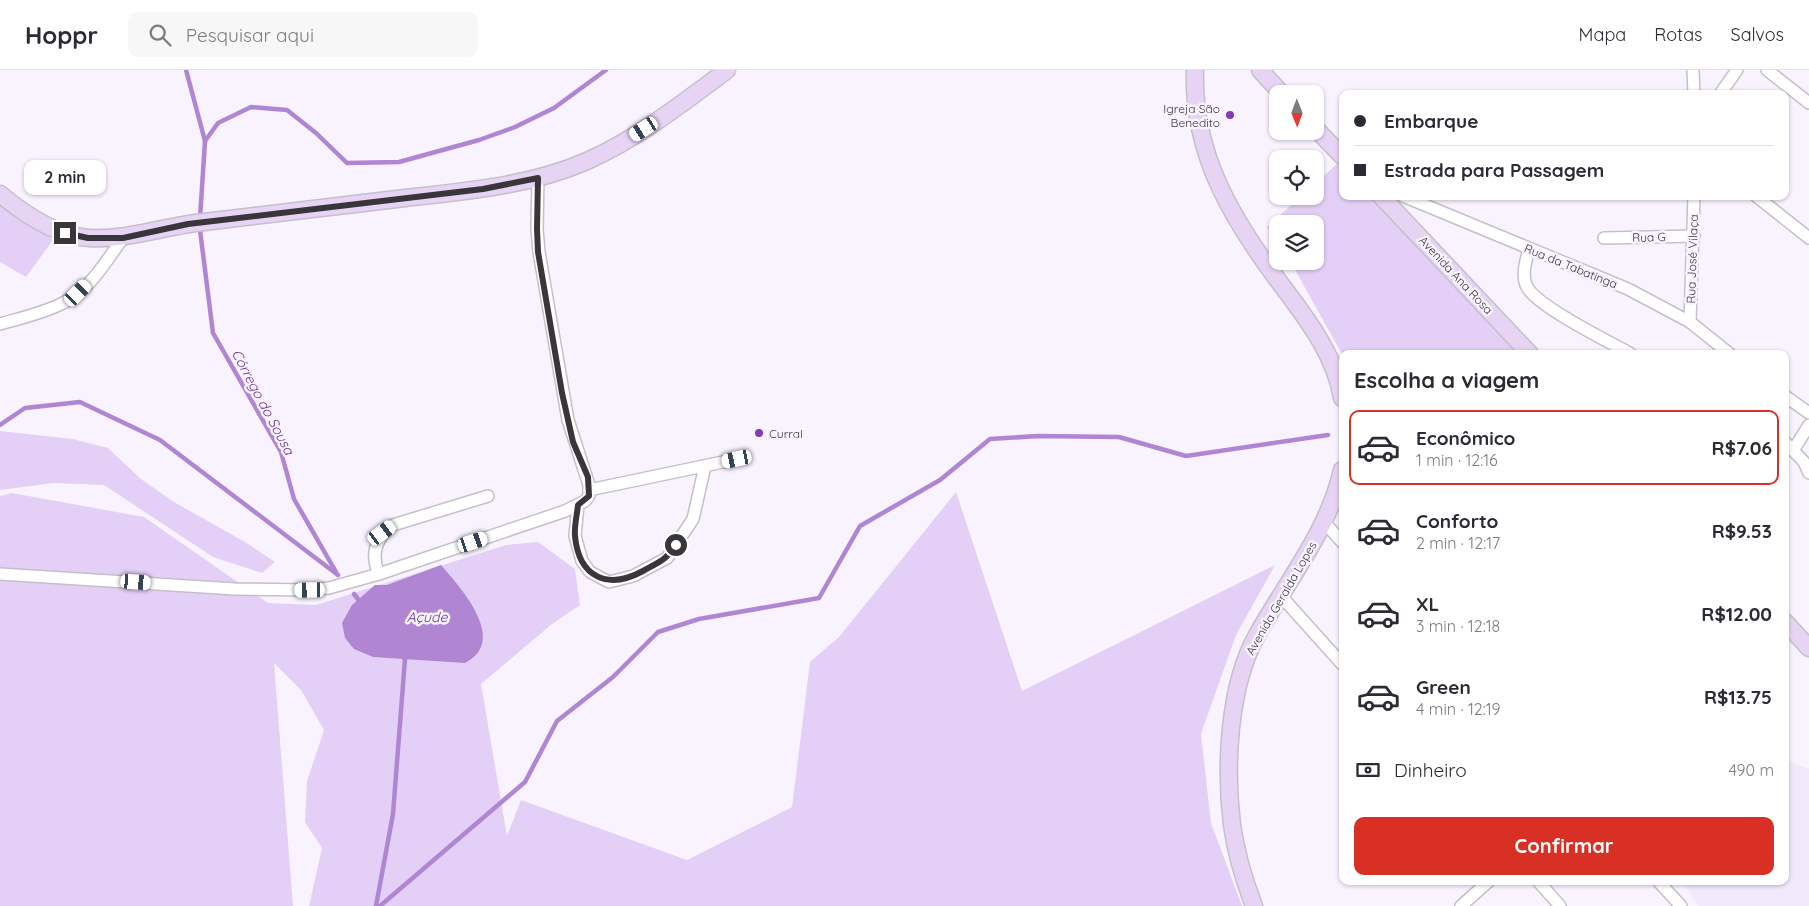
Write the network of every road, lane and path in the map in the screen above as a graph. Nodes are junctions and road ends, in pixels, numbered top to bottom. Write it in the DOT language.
graph roads {
  1 [pos="727,70"];
  2 [pos="1195,70"];
  3 [pos="1693,70"];
  4 [pos="1738,70"];
  5 [pos="1768,70"];
  6 [pos="1265,74"];
  7 [pos="1274,85"];
  8 [pos="1694,90"];
  9 [pos="1723,90"];
  10 [pos="1809,103"];
  11 [pos="1324,137"];
  12 [pos="1339,153"];
  13 [pos="538,178"];
  14 [pos="0,194"];
  15 [pos="1385,200"];
  16 [pos="1413,200"];
  17 [pos="1694,200"];
  18 [pos="1761,200"];
  19 [pos="1694,236"];
  20 [pos="123,238"];
  21 [pos="1604,238"];
  22 [pos="1809,238"];
  23 [pos="1529,249"];
  24 [pos="1690,322"];
  25 [pos="0,324"];
  26 [pos="1526,350"];
  27 [pos="1624,350"];
  28 [pos="1725,350"];
  29 [pos="1339,388"];
  30 [pos="1789,399"];
  31 [pos="1809,413"];
  32 [pos="1809,425"];
  33 [pos="1790,446"];
  34 [pos="737,459"];
  35 [pos="705,466"];
  36 [pos="1809,473"];
  37 [pos="1339,484"];
  38 [pos="589,490"];
  39 [pos="488,496"];
  40 [pos="578,505"];
  41 [pos="1324,522"];
  42 [pos="1339,539"];
  43 [pos="0,574"];
  44 [pos="378,574"];
  45 [pos="1282,596"];
  46 [pos="1789,626"];
  47 [pos="1809,648"];
  48 [pos="1339,661"];
  49 [pos="1484,885"];
  50 [pos="1542,885"];
  51 [pos="1662,885"];
  52 [pos="1254,906"];
  53 [pos="1461,906"];
  54 [pos="1560,906"];
  55 [pos="1681,906"];
  1 -- 13 [label="main road"];
  2 -- 29 [label="main road"];
  3 -- 8 [label="street"];
  4 -- 9 [label="street"];
  5 -- 10 [label="street"];
  6 -- 7 [label="main road"];
  11 -- 12 [label="main road"];
  13 -- 20 [label="main road"];
  13 -- 38 [label="street"];
  14 -- 20 [label="main road"];
  15 -- 26 [label="main road, Avenida Ana Rosa"];
  16 -- 23 [label="street, Rua da Tabatinga"];
  17 -- 19 [label="street, Rua José Vilaça"];
  18 -- 22 [label="street"];
  19 -- 21 [label="street, Rua G"];
  19 -- 24 [label="street, Rua José Vilaça"];
  20 -- 25 [label="street"];
  23 -- 24 [label="street, Rua da Tabatinga"];
  23 -- 27 [label="street"];
  24 -- 28 [label="street, Rua da Tabatinga"];
  30 -- 31 [label="street"];
  32 -- 33 [label="street"];
  33 -- 36 [label="street"];
  34 -- 35 [label="street"];
  35 -- 38 [label="street"];
  35 -- 40 [label="street"];
  37 -- 41 [label="main road, Avenida Geralda Lopes"];
  38 -- 40 [label="street"];
  39 -- 44 [label="street"];
  40 -- 44 [label="street"];
  41 -- 42 [label="street"];
  41 -- 45 [label="main road, Avenida Geralda Lopes"];
  43 -- 44 [label="street"];
  45 -- 48 [label="street"];
  45 -- 52 [label="main road, Avenida Geralda Lopes"];
  46 -- 47 [label="main road"];
  49 -- 53 [label="street"];
  50 -- 54 [label="street"];
  51 -- 55 [label="street"];
}
